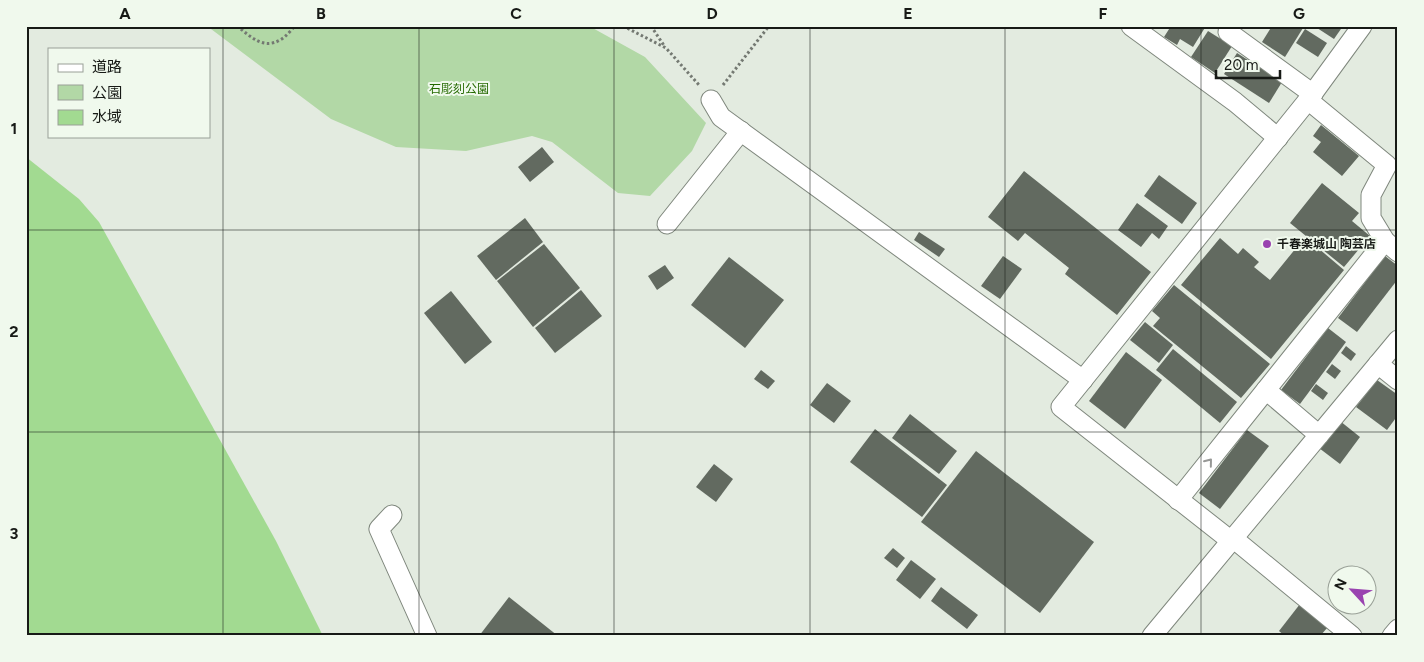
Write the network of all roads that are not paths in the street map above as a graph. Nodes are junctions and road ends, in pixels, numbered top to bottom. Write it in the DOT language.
graph roads {
  1 [pos="1131,26"];
  2 [pos="1362,26"];
  3 [pos="1228,32"];
  4 [pos="1311,97"];
  5 [pos="711,100"];
  6 [pos="741,132"];
  7 [pos="1278,138"];
  8 [pos="667,224"];
  9 [pos="1391,247"];
  10 [pos="1398,340"];
  11 [pos="1378,364"];
  12 [pos="1083,380"];
  13 [pos="1398,380"];
  14 [pos="1266,390"];
  15 [pos="1319,435"];
  16 [pos="1178,500"];
  17 [pos="392,515"];
  18 [pos="1232,539"];
  19 [pos="1398,629"];
  20 [pos="427,636"];
  21 [pos="1152,636"];
  22 [pos="1352,636"];
  23 [pos="1392,636"];
  1 -- 7 [label="street"];
  2 -- 4 [label="street"];
  3 -- 4 [label="street"];
  4 -- 7 [label="street"];
  4 -- 9 [label="street"];
  5 -- 6 [label="street"];
  6 -- 8 [label="street"];
  6 -- 12 [label="street"];
  7 -- 12 [label="street"];
  9 -- 14 [label="street"];
  10 -- 11 [label="street"];
  11 -- 13 [label="street"];
  11 -- 15 [label="street"];
  12 -- 16 [label="street"];
  14 -- 15 [label="street"];
  16 -- 14 [label="street, one-way"];
  15 -- 18 [label="street"];
  16 -- 18 [label="street"];
  17 -- 20 [label="street"];
  18 -- 21 [label="street"];
  18 -- 22 [label="street"];
  19 -- 23 [label="street"];
}
